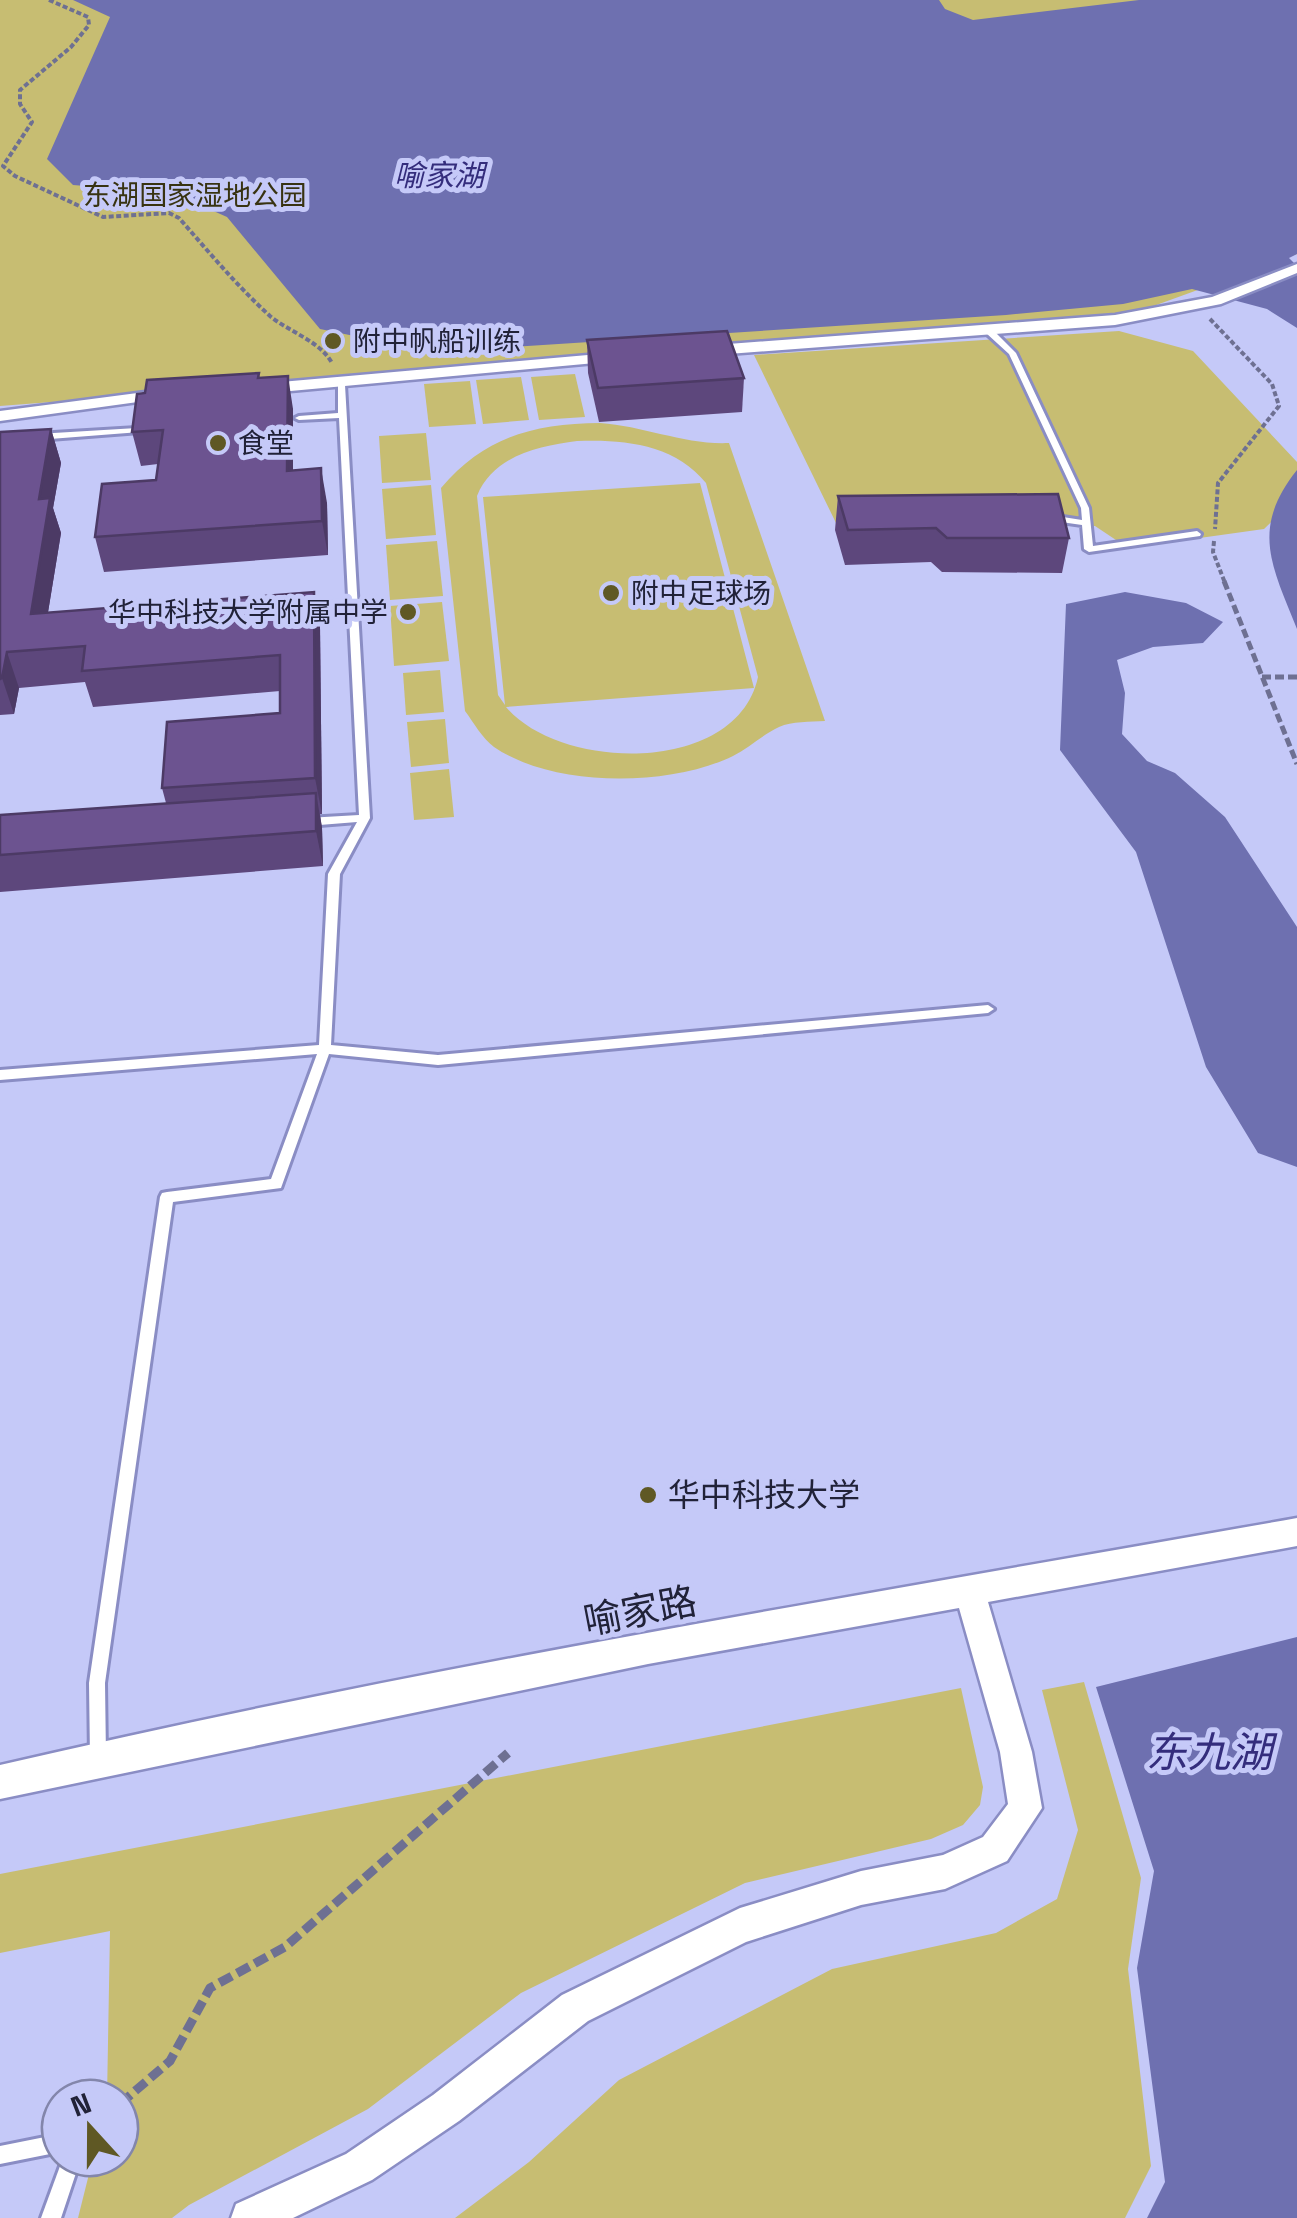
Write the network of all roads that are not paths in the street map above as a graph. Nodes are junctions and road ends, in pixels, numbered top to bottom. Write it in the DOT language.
graph roads {
  1 [pos="1297,268"];
  2 [pos="989,331"];
  3 [pos="678,353"];
  4 [pos="638,356"];
  5 [pos="341,384"];
  6 [pos="237,390"];
  7 [pos="181,393"];
  8 [pos="0,416"];
  9 [pos="341,416"];
  10 [pos="299,418"];
  11 [pos="137,430"];
  12 [pos="20,438"];
  13 [pos="1041,518"];
  14 [pos="1086,523"];
  15 [pos="1197,534"];
  16 [pos="364,818"];
  17 [pos="288,823"];
  18 [pos="988,1008"];
  19 [pos="325,1050"];
  20 [pos="0,1076"];
  21 [pos="1297,1532"];
  22 [pos="970,1593"];
  23 [pos="98,1758"];
  24 [pos="0,1782"];
  25 [pos="40,2147"];
  26 [pos="0,2155"];
  27 [pos="65,2178"];
  28 [pos="51,2218"];
  29 [pos="250,2218"];
  1 -- 2 [label="street"];
  2 -- 3 [label="street"];
  2 -- 14 [label="lane"];
  4 -- 5 [label="street"];
  5 -- 6 [label="street"];
  5 -- 9 [label="lane"];
  7 -- 8 [label="street"];
  9 -- 10 [label="lane"];
  9 -- 16 [label="lane"];
  11 -- 12 [label="lane"];
  13 -- 14 [label="lane"];
  14 -- 15 [label="lane"];
  16 -- 17 [label="lane"];
  16 -- 19 [label="lane"];
  18 -- 19 [label="lane"];
  19 -- 20 [label="lane"];
  19 -- 23 [label="lane"];
  21 -- 22 [label="street, 喻家路"];
  22 -- 23 [label="street, 喻家路"];
  22 -- 29 [label="street"];
  23 -- 24 [label="street, 喻家路"];
  25 -- 26 [label="lane"];
  27 -- 28 [label="lane"];
}
